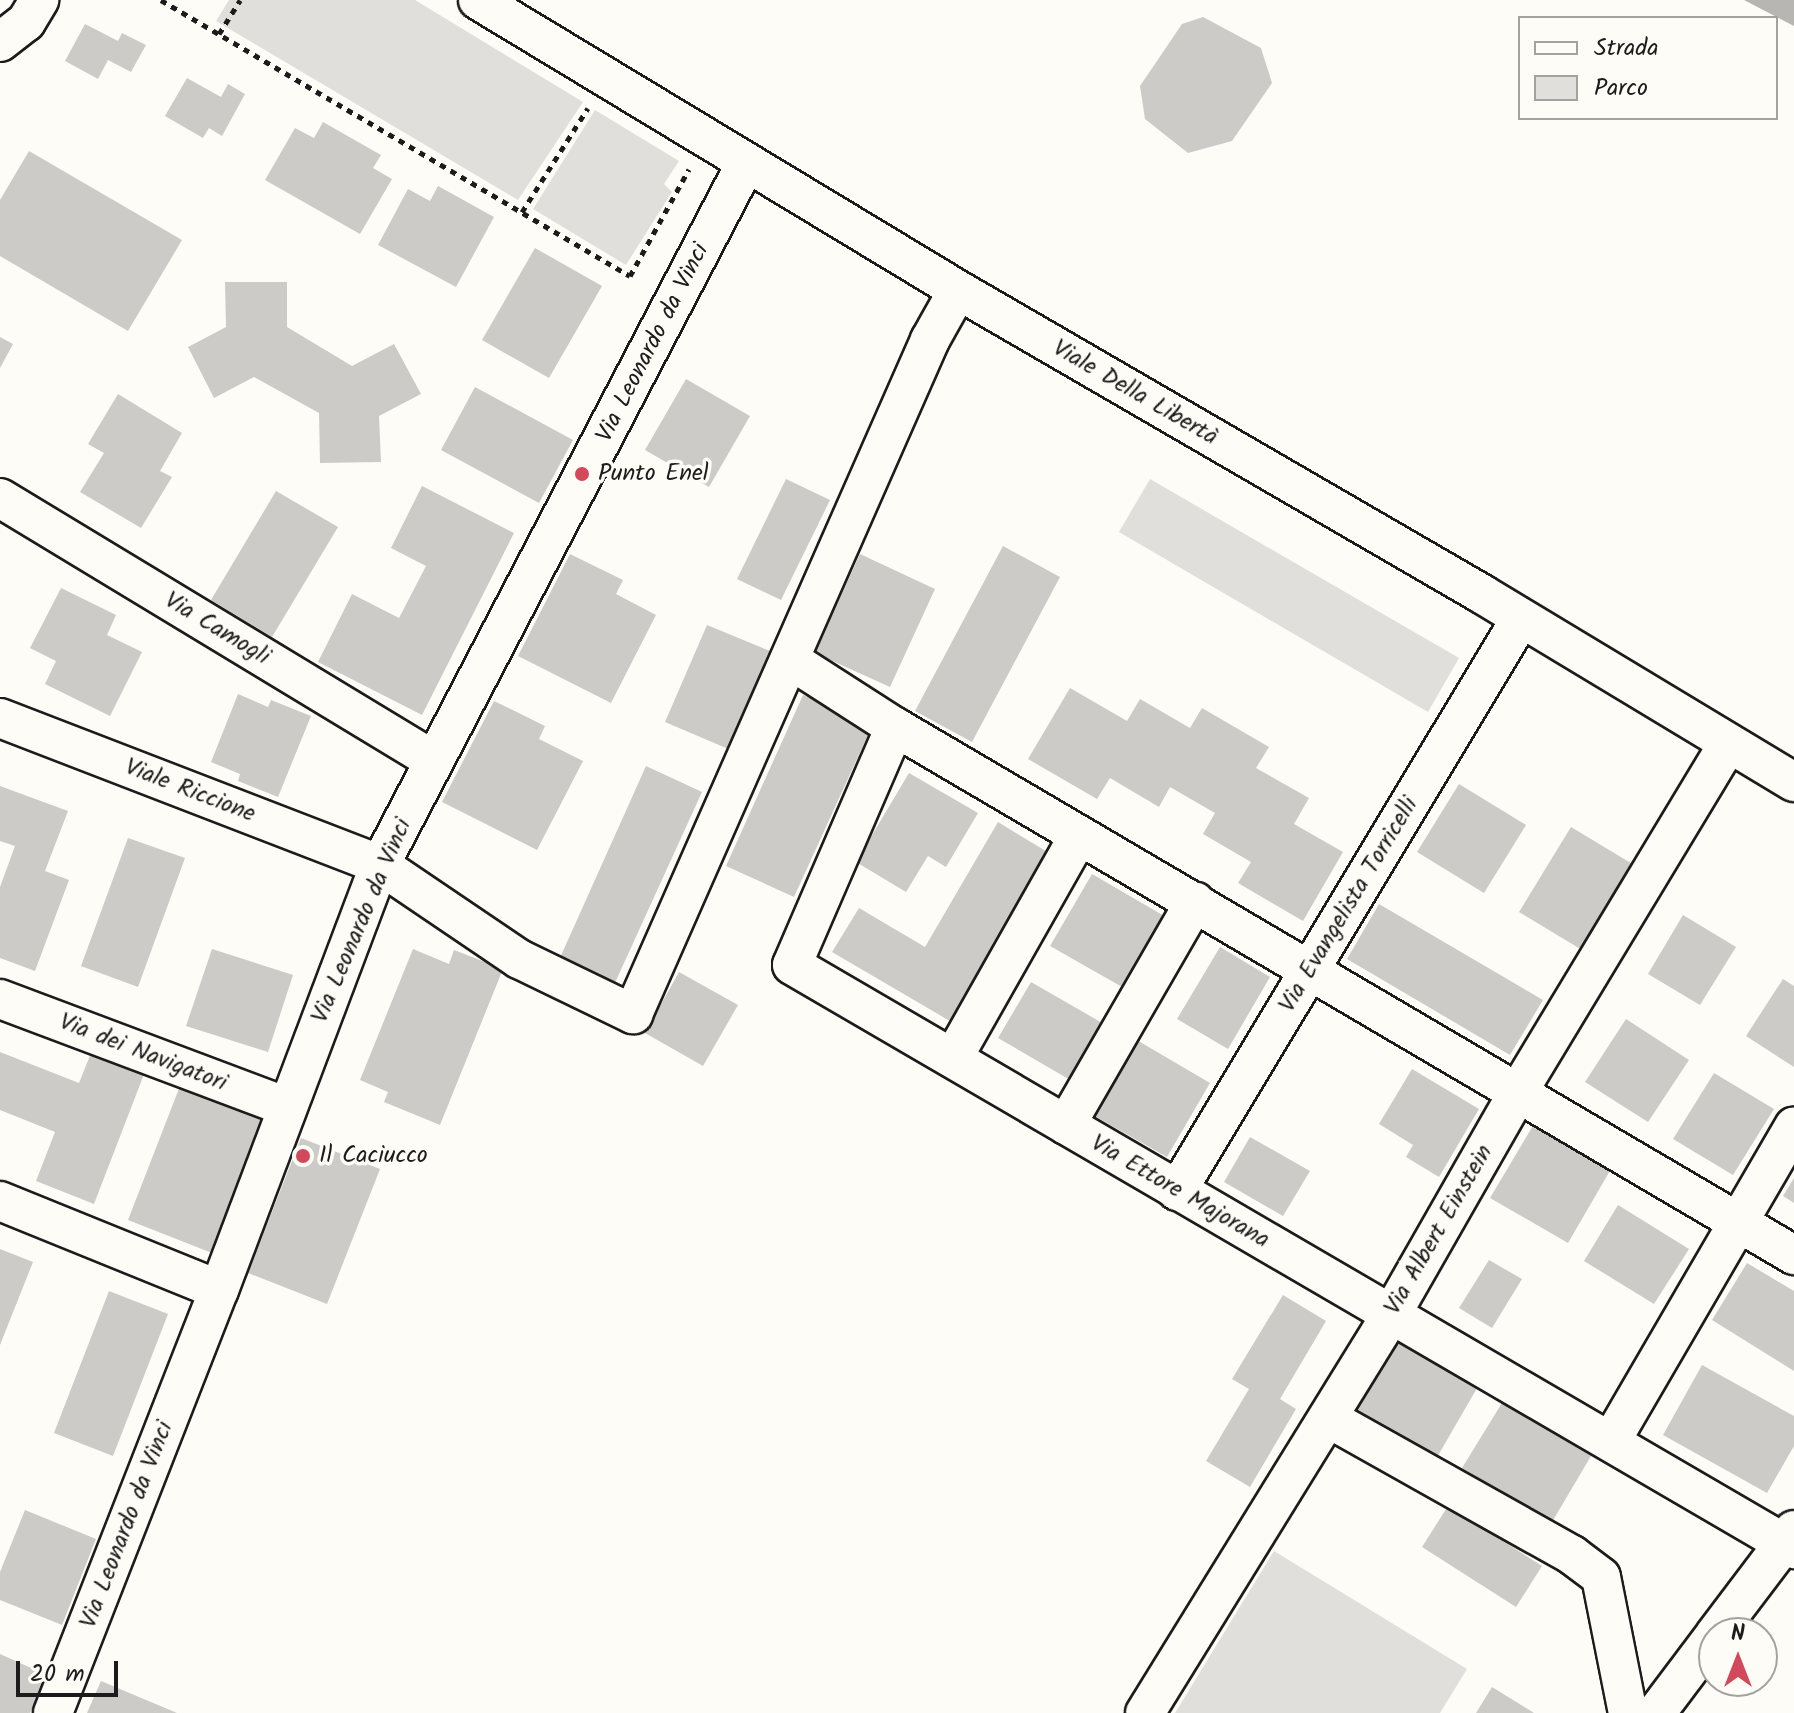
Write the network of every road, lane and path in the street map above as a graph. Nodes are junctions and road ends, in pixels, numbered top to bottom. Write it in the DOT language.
graph roads {
  1 [pos="39,0"];
  2 [pos="161,0"];
  3 [pos="240,0"];
  4 [pos="478,0"];
  5 [pos="219,34"];
  6 [pos="0,42"];
  7 [pos="606,78"];
  8 [pos="746,163"];
  9 [pos="690,167"];
  10 [pos="522,212"];
  11 [pos="958,290"];
  12 [pos="0,498"];
  13 [pos="1521,618"];
  14 [pos="792,661"];
  15 [pos="0,718"];
  16 [pos="895,727"];
  17 [pos="1728,744"];
  18 [pos="433,760"];
  19 [pos="1794,782"];
  20 [pos="1079,835"];
  21 [pos="380,865"];
  22 [pos="1195,902"];
  23 [pos="1310,970"];
  24 [pos="0,999"];
  25 [pos="953,1058"];
  26 [pos="1518,1092"];
  27 [pos="287,1107"];
  28 [pos="1066,1125"];
  29 [pos="1794,1126"];
  30 [pos="1177,1191"];
  31 [pos="0,1201"];
  32 [pos="1738,1222"];
  33 [pos="1794,1255"];
  34 [pos="219,1290"];
  35 [pos="1391,1315"];
  36 [pos="1328,1418"];
  37 [pos="1611,1441"];
  38 [pos="1791,1540"];
  39 [pos="1729,1617"];
  40 [pos="1698,1657"];
  41 [pos="53,1713"];
  42 [pos="1145,1713"];
  43 [pos="1628,1713"];
  44 [pos="1656,1713"];
  1 -- 6 [label="street"];
  2 -- 5 [label="path"];
  3 -- 5 [label="path"];
  4 -- 7 [label="street, Viale Della Libertà"];
  5 -- 10 [label="path"];
  7 -- 8 [label="street, Viale Della Libertà"];
  7 -- 10 [label="path"];
  8 -- 11 [label="street, Viale Della Libertà"];
  8 -- 18 [label="street, Via Leonardo da Vinci"];
  9 -- 10 [label="path"];
  11 -- 13 [label="street, Viale Della Libertà"];
  11 -- 14 [label="street"];
  12 -- 18 [label="street, Via Camogli"];
  13 -- 17 [label="street, Viale Della Libertà"];
  13 -- 23 [label="street, Via Evangelista Torricelli"];
  14 -- 16 [label="street"];
  14 -- 21 [label="street, Viale Riccione"];
  15 -- 21 [label="street, Viale Riccione"];
  16 -- 20 [label="street"];
  16 -- 25 [label="street, Via Ettore Majorana"];
  17 -- 19 [label="street, Viale Della Libertà"];
  17 -- 26 [label="street, Via Albert Einstein"];
  18 -- 21 [label="street, Via Leonardo da Vinci"];
  20 -- 22 [label="street"];
  20 -- 25 [label="street"];
  21 -- 27 [label="street, Via Leonardo da Vinci"];
  22 -- 23 [label="street"];
  22 -- 28 [label="street"];
  23 -- 26 [label="street"];
  23 -- 30 [label="street, Via Evangelista Torricelli"];
  24 -- 27 [label="street, Via dei Navigatori"];
  25 -- 28 [label="street, Via Ettore Majorana"];
  26 -- 32 [label="street"];
  26 -- 35 [label="street, Via Albert Einstein"];
  27 -- 34 [label="street, Via Leonardo da Vinci"];
  28 -- 30 [label="street, Via Ettore Majorana"];
  29 -- 32 [label="street"];
  30 -- 35 [label="street, Via Ettore Majorana"];
  31 -- 34 [label="street"];
  32 -- 33 [label="street"];
  32 -- 37 [label="street"];
  34 -- 41 [label="street, Via Leonardo da Vinci"];
  35 -- 36 [label="street, Via Albert Einstein"];
  35 -- 37 [label="street, Via Ettore Majorana"];
  36 -- 42 [label="street, Via Albert Einstein"];
  36 -- 43 [label="street"];
  37 -- 38 [label="street, Via Ettore Majorana"];
  38 -- 39 [label="street"];
  40 -- 44 [label="street"];
}
